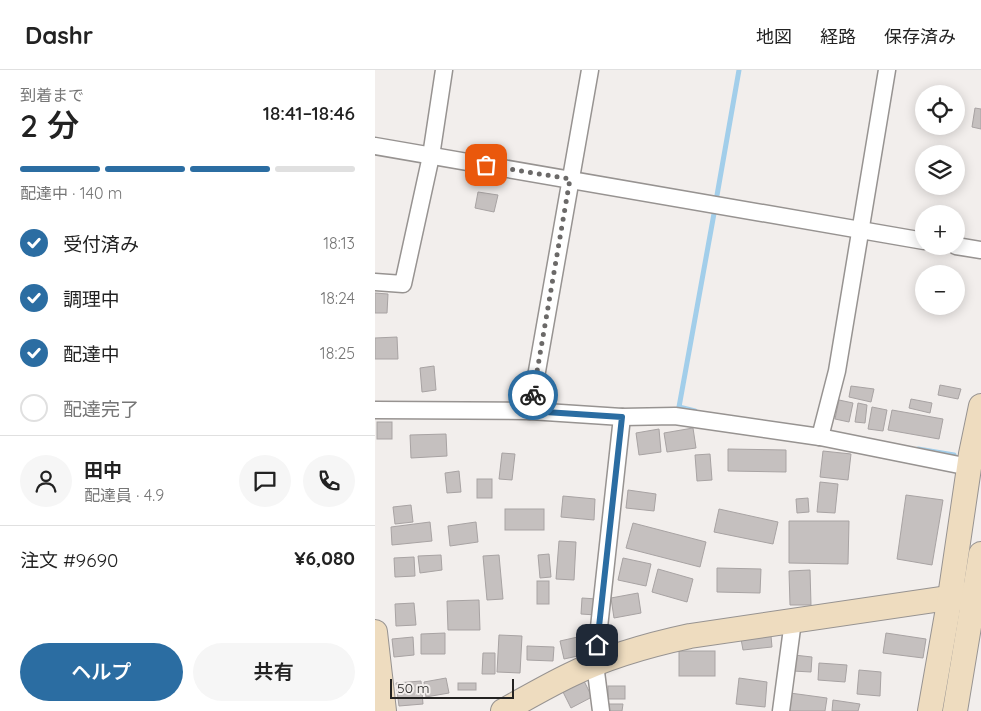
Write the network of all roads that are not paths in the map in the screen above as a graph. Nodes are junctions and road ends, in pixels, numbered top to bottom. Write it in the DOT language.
graph roads {
  1 [pos="444,70"];
  2 [pos="589,70"];
  3 [pos="887,70"];
  4 [pos="375,146"];
  5 [pos="431,156"];
  6 [pos="570,179"];
  7 [pos="860,230"];
  8 [pos="915,239"];
  9 [pos="965,247"];
  10 [pos="981,250"];
  11 [pos="375,282"];
  12 [pos="981,406"];
  13 [pos="375,410"];
  14 [pos="530,411"];
  15 [pos="622,417"];
  16 [pos="820,438"];
  17 [pos="969,467"];
  18 [pos="981,554"];
  19 [pos="977,594"];
  20 [pos="950,597"];
  21 [pos="793,621"];
  22 [pos="375,632"];
  23 [pos="595,664"];
  24 [pos="384,711"];
  25 [pos="503,711"];
  26 [pos="601,711"];
  27 [pos="781,711"];
  28 [pos="930,711"];
  29 [pos="955,711"];
  1 -- 5 [label="street"];
  2 -- 6 [label="street"];
  3 -- 7 [label="street"];
  4 -- 5 [label="street"];
  5 -- 6 [label="street"];
  5 -- 11 [label="street"];
  6 -- 7 [label="street"];
  6 -- 14 [label="street"];
  7 -- 8 [label="street"];
  7 -- 16 [label="street"];
  9 -- 10 [label="street"];
  12 -- 17 [label="street"];
  13 -- 14 [label="street"];
  14 -- 15 [label="street"];
  15 -- 16 [label="street"];
  15 -- 23 [label="street"];
  16 -- 17 [label="street"];
  17 -- 20 [label="street"];
  18 -- 19 [label="street"];
  19 -- 20 [label="street"];
  19 -- 29 [label="street"];
  20 -- 21 [label="street"];
  20 -- 28 [label="street"];
  21 -- 23 [label="street"];
  21 -- 27 [label="street"];
  22 -- 24 [label="street"];
  23 -- 25 [label="street"];
  23 -- 26 [label="street"];
}
